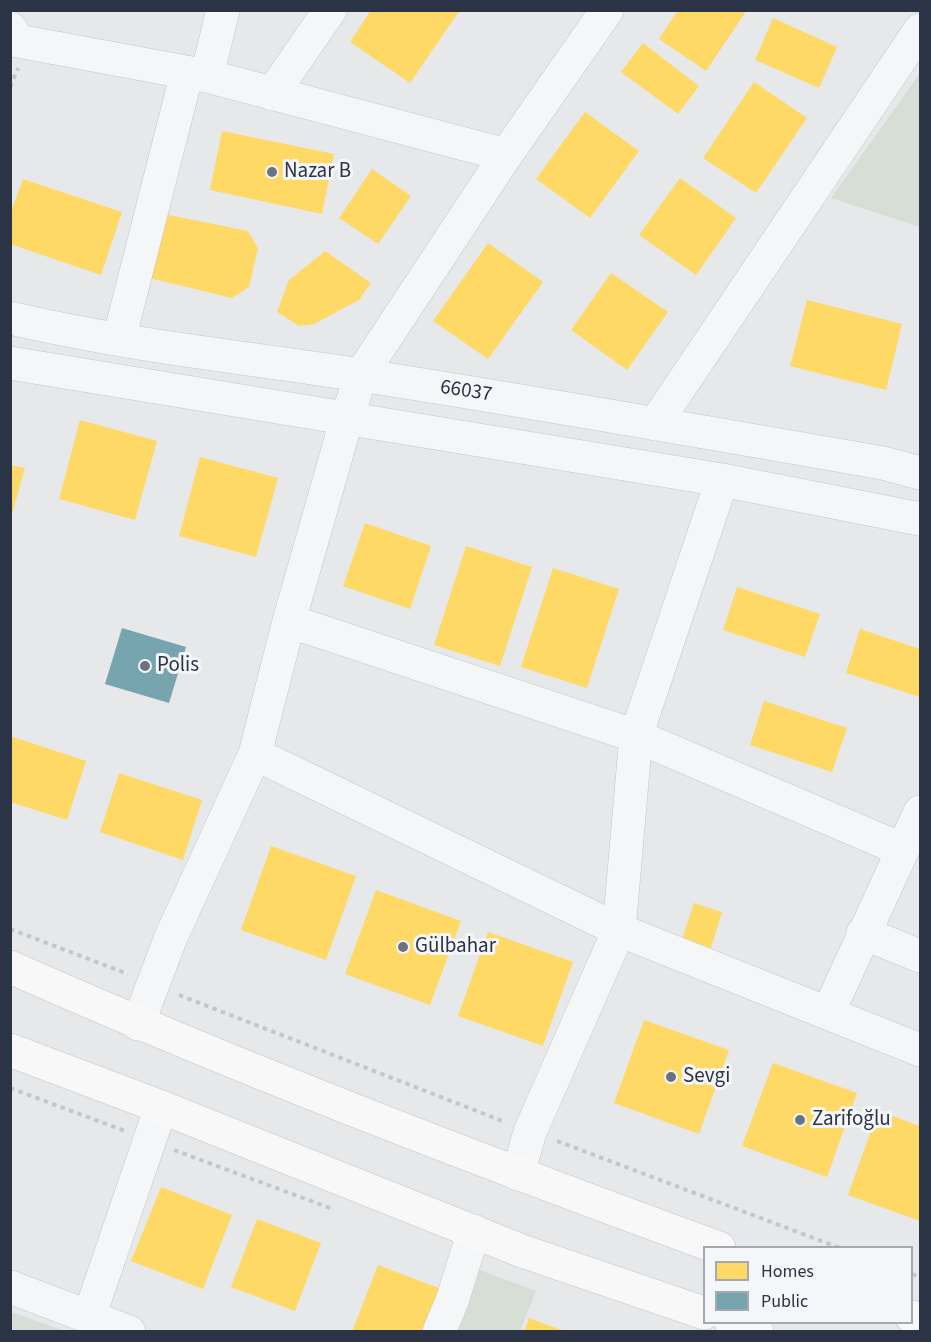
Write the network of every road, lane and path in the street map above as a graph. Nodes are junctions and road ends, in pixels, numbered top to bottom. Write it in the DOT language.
graph roads {
  1 [pos="223,10"];
  2 [pos="330,10"];
  3 [pos="607,10"];
  4 [pos="921,30"];
  5 [pos="13,39"];
  6 [pos="197,75"];
  7 [pos="272,94"];
  8 [pos="506,155"];
  9 [pos="10,318"];
  10 [pos="119,339"];
  11 [pos="10,363"];
  12 [pos="361,375"];
  13 [pos="347,418"];
  14 [pos="655,424"];
  15 [pos="921,473"];
  16 [pos="722,480"];
  17 [pos="921,519"];
  18 [pos="288,621"];
  19 [pos="636,736"];
  20 [pos="255,754"];
  21 [pos="921,812"];
  22 [pos="903,850"];
  23 [pos="10,929"];
  24 [pos="619,930"];
  25 [pos="864,933"];
  26 [pos="921,956"];
  27 [pos="10,967"];
  28 [pos="153,984"];
  29 [pos="828,1013"];
  30 [pos="138,1024"];
  31 [pos="10,1050"];
  32 [pos="921,1050"];
  33 [pos="161,1107"];
  34 [pos="530,1132"];
  35 [pos="518,1174"];
  36 [pos="474,1231"];
  37 [pos="714,1246"];
  38 [pos="835,1246"];
  39 [pos="10,1287"];
  40 [pos="703,1312"];
  41 [pos="89,1317"];
  42 [pos="734,1324"];
  43 [pos="129,1332"];
  44 [pos="438,1332"];
  45 [pos="757,1332"];
  1 -- 6 [label="street"];
  2 -- 7 [label="street"];
  3 -- 8 [label="street"];
  4 -- 14 [label="street"];
  5 -- 6 [label="street"];
  6 -- 7 [label="street"];
  6 -- 10 [label="street"];
  7 -- 8 [label="street"];
  8 -- 12 [label="street"];
  9 -- 10 [label="street, 66037"];
  10 -- 12 [label="street, 66037"];
  11 -- 13 [label="street"];
  12 -- 13 [label="street"];
  12 -- 14 [label="street, 66037"];
  13 -- 16 [label="street"];
  13 -- 18 [label="street"];
  14 -- 15 [label="street, 66037"];
  16 -- 17 [label="street"];
  16 -- 19 [label="street"];
  18 -- 19 [label="street"];
  18 -- 20 [label="street"];
  19 -- 22 [label="street"];
  19 -- 24 [label="street"];
  20 -- 24 [label="street"];
  20 -- 28 [label="street"];
  21 -- 22 [label="street"];
  22 -- 25 [label="street"];
  23 -- 28 [label="path"];
  24 -- 29 [label="street"];
  24 -- 34 [label="street"];
  25 -- 26 [label="street"];
  25 -- 29 [label="street"];
  27 -- 30 [label="main road"];
  28 -- 30 [label="street"];
  28 -- 34 [label="path"];
  29 -- 32 [label="street"];
  30 -- 35 [label="main road"];
  31 -- 33 [label="main road"];
  33 -- 36 [label="main road"];
  33 -- 41 [label="street"];
  34 -- 35 [label="street"];
  34 -- 38 [label="path"];
  35 -- 37 [label="main road"];
  36 -- 40 [label="main road"];
  36 -- 44 [label="street"];
  39 -- 41 [label="street"];
  41 -- 43 [label="street"];
  42 -- 45 [label="main road"];
}
